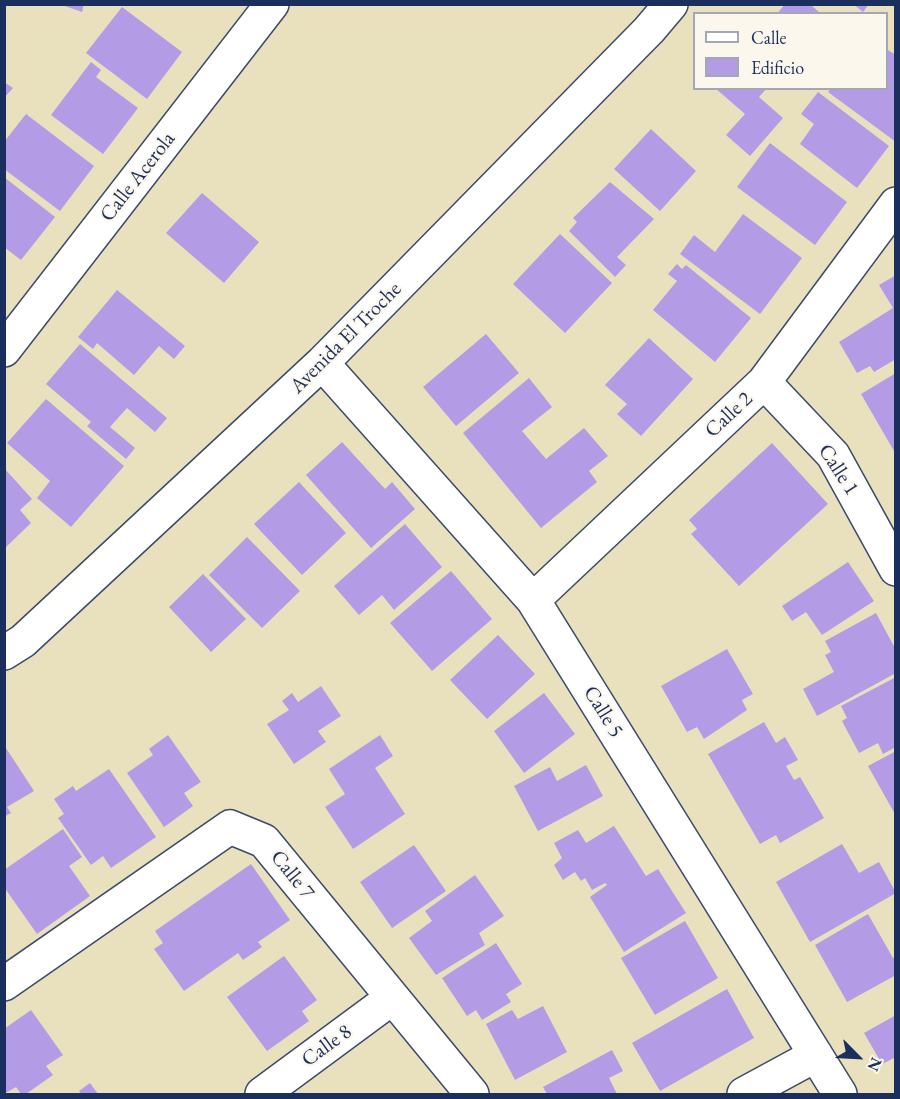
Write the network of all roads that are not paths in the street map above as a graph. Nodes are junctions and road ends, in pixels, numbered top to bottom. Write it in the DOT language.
graph roads {
  1 [pos="272,4"];
  2 [pos="670,4"];
  3 [pos="896,204"];
  4 [pos="4,350"];
  5 [pos="322,363"];
  6 [pos="764,382"];
  7 [pos="896,569"];
  8 [pos="533,600"];
  9 [pos="4,653"];
  10 [pos="4,984"];
  11 [pos="392,998"];
  12 [pos="816,1055"];
  13 [pos="262,1095"];
  14 [pos="472,1095"];
  15 [pos="744,1095"];
  16 [pos="840,1095"];
  1 -- 4 [label="street, Calle Acerola"];
  2 -- 5 [label="street, Avenida El Troche"];
  3 -- 6 [label="street, Calle 2"];
  5 -- 8 [label="street, Calle 5"];
  5 -- 9 [label="street, Avenida El Troche"];
  6 -- 7 [label="street, Calle 1"];
  6 -- 8 [label="street, Calle 2"];
  8 -- 12 [label="street, Calle 5"];
  10 -- 11 [label="street, Calle 7"];
  11 -- 13 [label="street, Calle 8"];
  11 -- 14 [label="street, Calle 7"];
  12 -- 15 [label="street"];
  12 -- 16 [label="street, Calle 5"];
}
